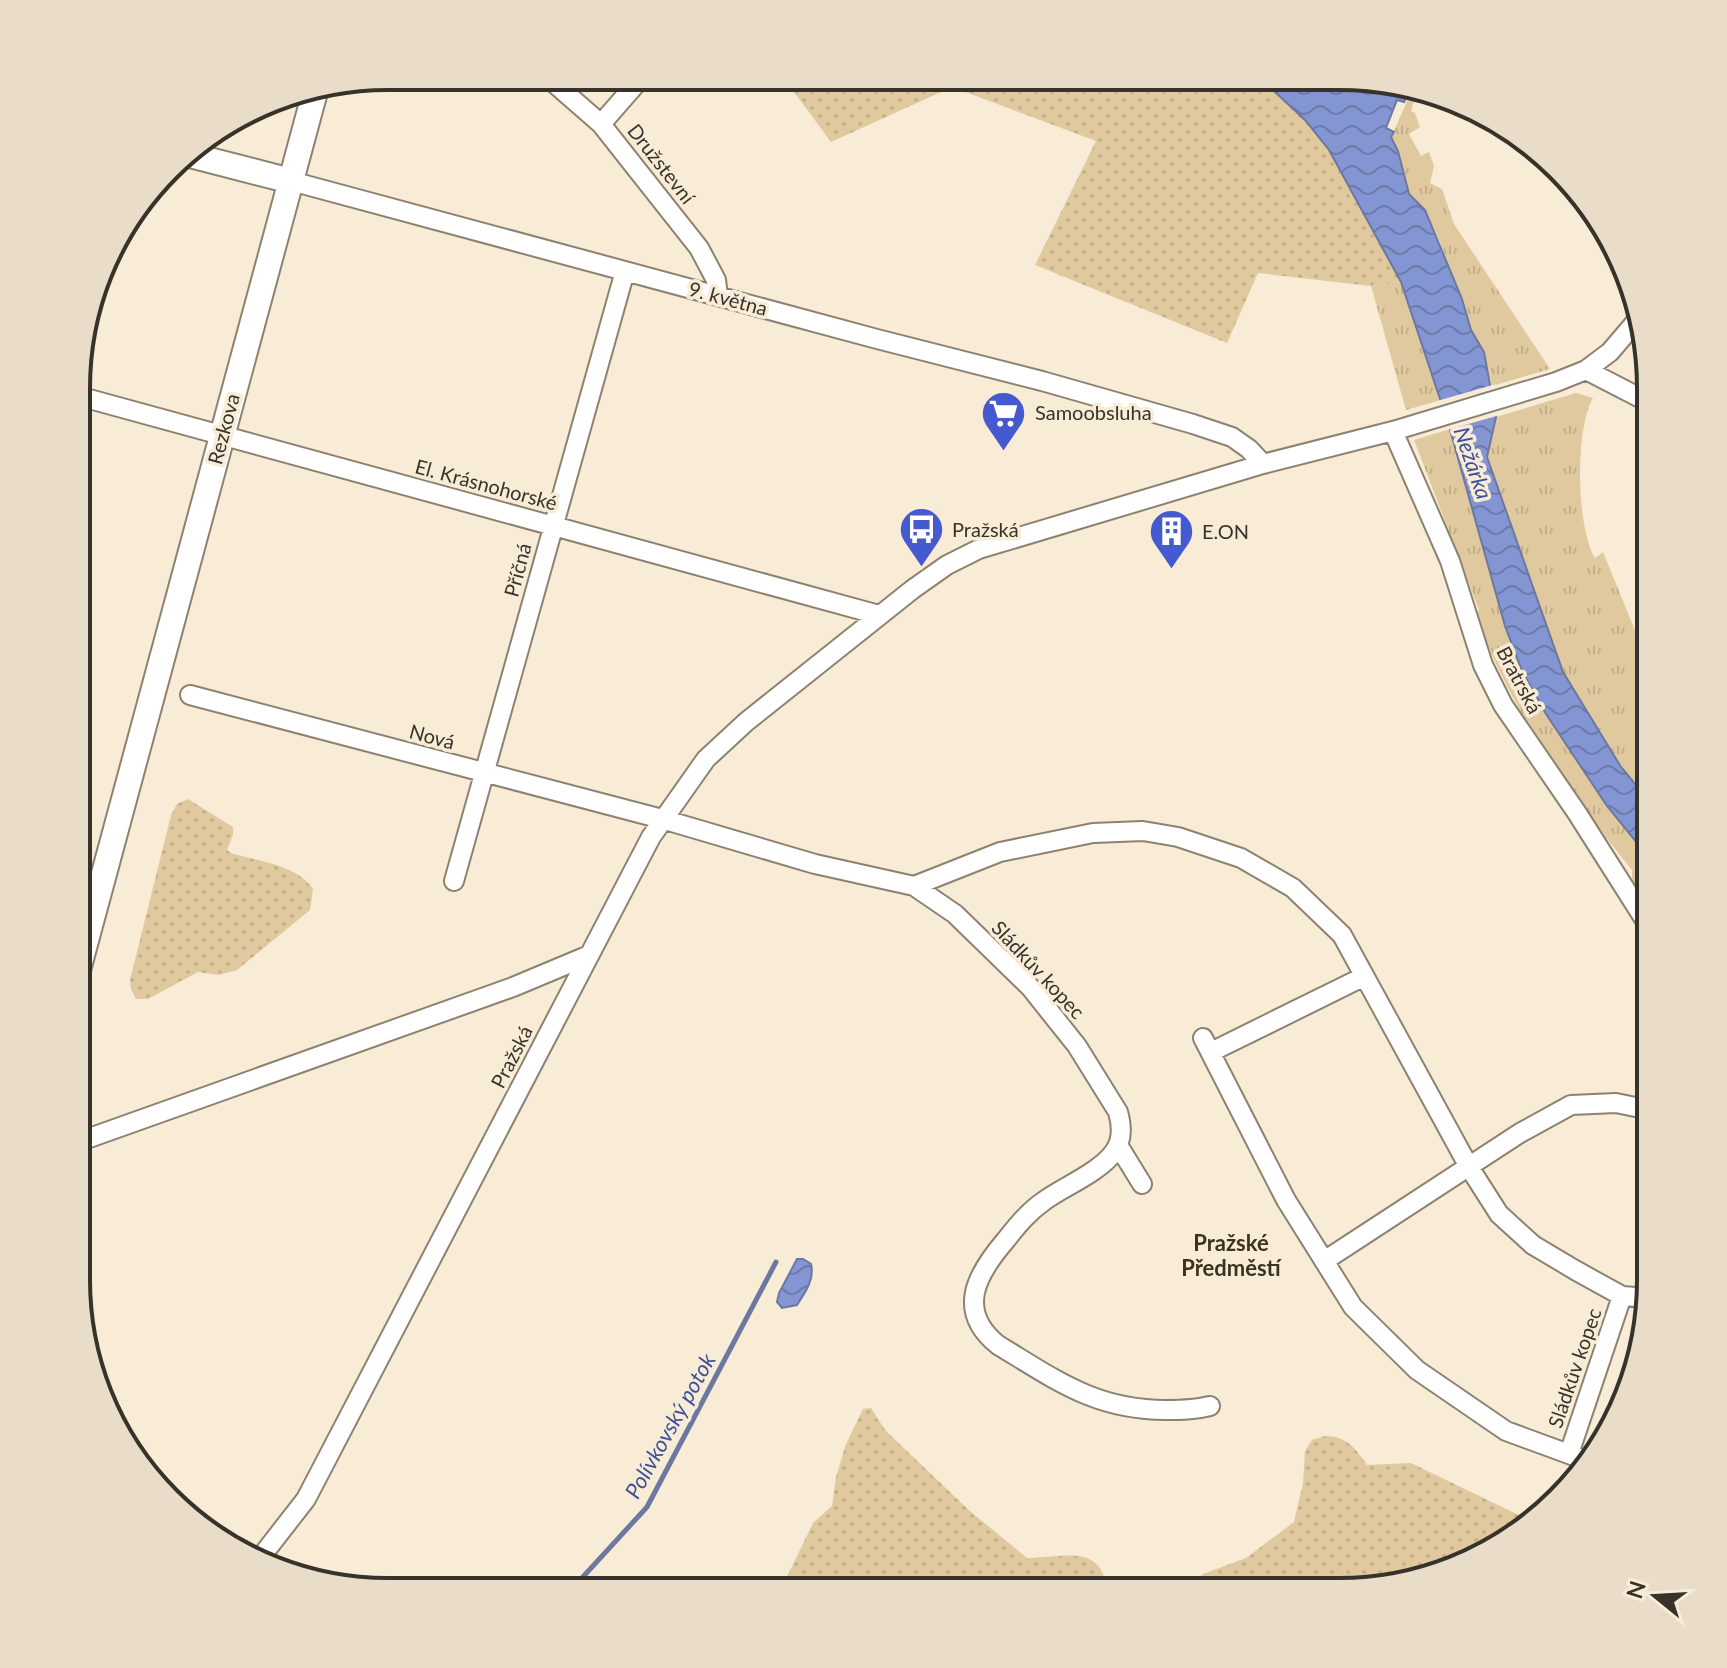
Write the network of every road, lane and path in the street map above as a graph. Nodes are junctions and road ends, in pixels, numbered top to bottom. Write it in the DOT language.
graph roads {
  1 [pos="562,90"];
  2 [pos="631,90"];
  3 [pos="313,100"];
  4 [pos="601,124"];
  5 [pos="199,157"];
  6 [pos="291,181"];
  7 [pos="625,271"];
  8 [pos="718,296"];
  9 [pos="1631,328"];
  10 [pos="1586,370"];
  11 [pos="1637,396"];
  12 [pos="90,399"];
  13 [pos="1399,429"];
  14 [pos="223,435"];
  15 [pos="1263,464"];
  16 [pos="553,526"];
  17 [pos="879,615"];
  18 [pos="190,695"];
  19 [pos="486,775"];
  20 [pos="662,819"];
  21 [pos="454,881"];
  22 [pos="914,886"];
  23 [pos="1637,908"];
  24 [pos="90,926"];
  25 [pos="587,956"];
  26 [pos="1363,977"];
  27 [pos="1637,1107"];
  28 [pos="90,1137"];
  29 [pos="1118,1145"];
  30 [pos="1469,1167"];
  31 [pos="1142,1184"];
  32 [pos="1324,1261"];
  33 [pos="1622,1296"];
  34 [pos="1636,1297"];
  35 [pos="1210,1406"];
  36 [pos="1577,1457"];
  37 [pos="265,1551"];
  1 -- 4 [label="street, Družstevní"];
  2 -- 4 [label="street"];
  3 -- 6 [label="main road, Rezkova"];
  4 -- 8 [label="street, Družstevní"];
  5 -- 6 [label="main road, 9. května"];
  6 -- 7 [label="street, 9. května"];
  6 -- 14 [label="main road, Rezkova"];
  7 -- 8 [label="street, 9. května"];
  7 -- 16 [label="street, Příčná"];
  8 -- 15 [label="street, 9. května"];
  9 -- 10 [label="street"];
  10 -- 11 [label="street"];
  10 -- 13 [label="street, Pražská"];
  12 -- 14 [label="street, El. Krásnohorské"];
  13 -- 15 [label="street, Pražská"];
  13 -- 23 [label="street, Bratrská"];
  14 -- 16 [label="street, El. Krásnohorské"];
  14 -- 24 [label="main road, Rezkova"];
  15 -- 17 [label="street, Pražská"];
  16 -- 17 [label="street, El. Krásnohorské"];
  16 -- 19 [label="street, Příčná"];
  17 -- 20 [label="street, Pražská"];
  18 -- 19 [label="street, Nová"];
  19 -- 20 [label="street, Nová"];
  19 -- 21 [label="street, Příčná"];
  20 -- 22 [label="street, Sládkův kopec"];
  20 -- 25 [label="street, Pražská"];
  22 -- 26 [label="street, Sládkův kopec"];
  22 -- 29 [label="street, Sládkův kopec"];
  25 -- 28 [label="street"];
  25 -- 37 [label="street, Pražská"];
  26 -- 30 [label="street, Sládkův kopec"];
  26 -- 32 [label="street, Sládkův kopec"];
  27 -- 30 [label="street"];
  29 -- 31 [label="street, Sládkův kopec"];
  29 -- 35 [label="street"];
  30 -- 32 [label="street"];
  30 -- 33 [label="street, Sládkův kopec"];
  32 -- 36 [label="street, Sládkův kopec"];
  33 -- 34 [label="street, Sládkův kopec"];
  33 -- 36 [label="street, Sládkův kopec"];
}
